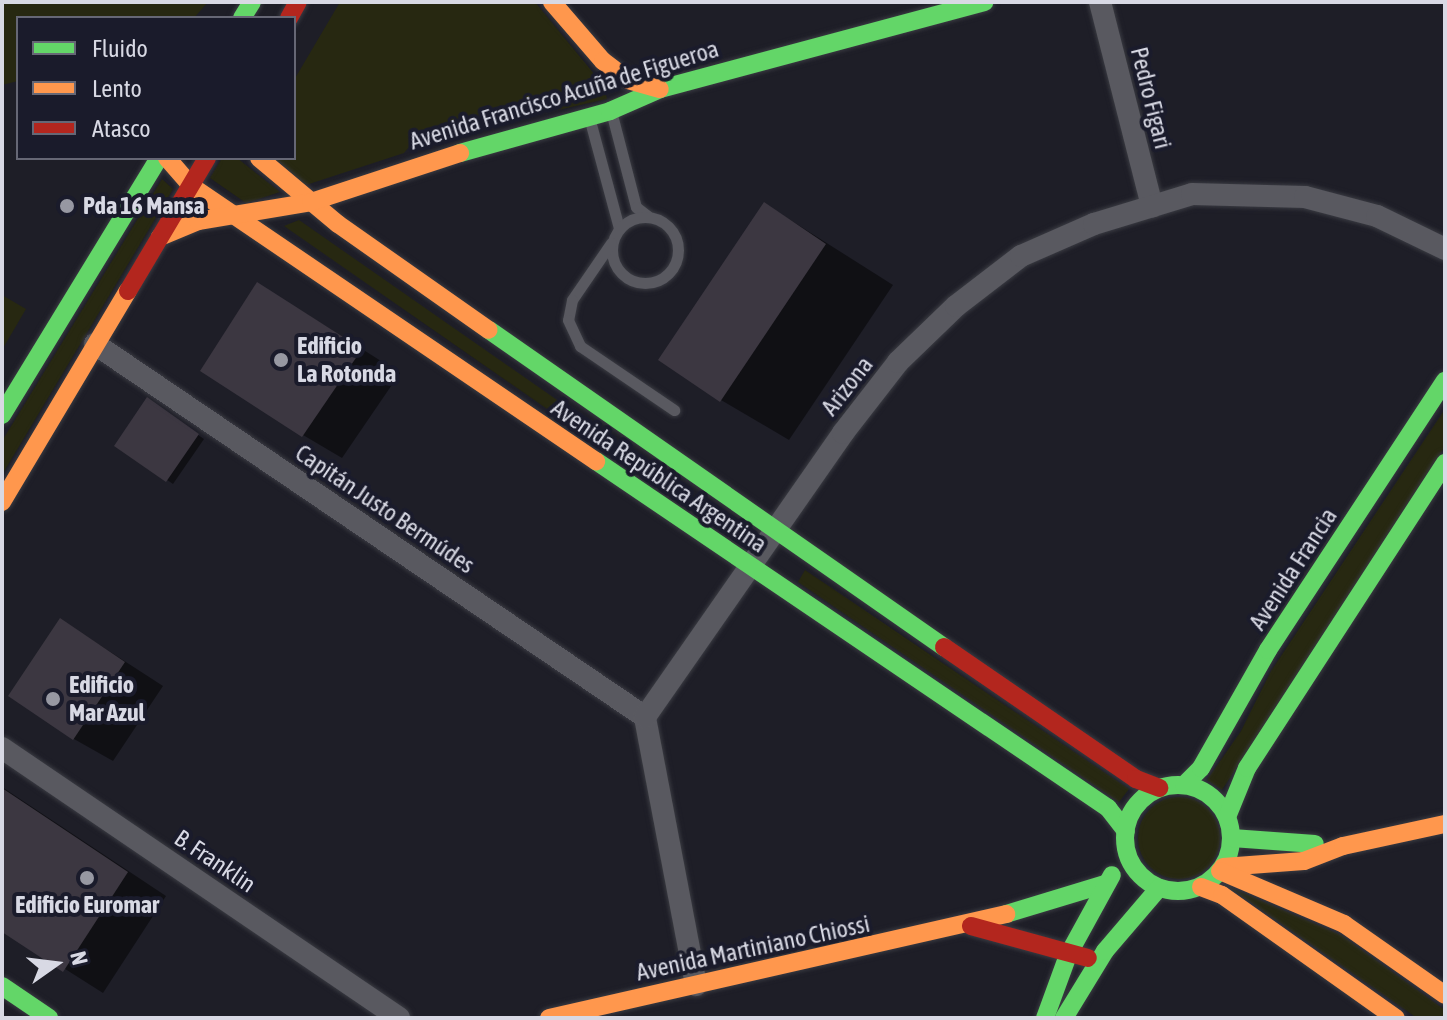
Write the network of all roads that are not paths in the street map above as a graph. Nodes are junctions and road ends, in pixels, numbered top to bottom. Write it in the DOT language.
graph roads {
  1 [pos="552,2"];
  2 [pos="985,2"];
  3 [pos="1100,2"];
  4 [pos="660,89"];
  5 [pos="610,111"];
  6 [pos="589,117"];
  7 [pos="158,160"];
  8 [pos="169,160"];
  9 [pos="206,160"];
  10 [pos="261,160"];
  11 [pos="191,186"];
  12 [pos="311,202"];
  13 [pos="1152,206"];
  14 [pos="235,214"];
  15 [pos="651,217"];
  16 [pos="619,228"];
  17 [pos="160,237"];
  18 [pos="611,243"];
  19 [pos="1445,249"];
  20 [pos="95,344"];
  21 [pos="1445,381"];
  22 [pos="674,410"];
  23 [pos="2,415"];
  24 [pos="1445,463"];
  25 [pos="2,502"];
  26 [pos="777,532"];
  27 [pos="752,569"];
  28 [pos="645,717"];
  29 [pos="2,748"];
  30 [pos="1184,785"];
  31 [pos="1159,788"];
  32 [pos="1227,817"];
  33 [pos="1445,824"];
  34 [pos="1126,831"];
  35 [pos="1232,838"];
  36 [pos="1343,846"];
  37 [pos="1127,853"];
  38 [pos="1222,869"];
  39 [pos="1105,884"];
  40 [pos="1201,887"];
  41 [pos="1159,888"];
  42 [pos="968,925"];
  43 [pos="1105,951"];
  44 [pos="1068,955"];
  45 [pos="696,985"];
  46 [pos="2,986"];
  47 [pos="1445,995"];
  48 [pos="49,1018"];
  49 [pos="399,1018"];
  50 [pos="549,1018"];
  51 [pos="1045,1018"];
  52 [pos="1064,1018"];
  53 [pos="1396,1018"];
  1 -- 4 [label="street"];
  2 -- 4 [label="street, Avenida Francisco Acuña de Figueroa"];
  3 -- 13 [label="street, Pedro Figari"];
  4 -- 5 [label="street, Avenida Francisco Acuña de Figueroa"];
  5 -- 6 [label="street, Avenida Francisco Acuña de Figueroa"];
  5 -- 15 [label="lane"];
  6 -- 12 [label="street, Avenida Francisco Acuña de Figueroa"];
  6 -- 16 [label="lane"];
  7 -- 23 [label="street"];
  8 -- 11 [label="street, Avenida República Argentina"];
  9 -- 11 [label="street"];
  10 -- 12 [label="street, Avenida República Argentina"];
  11 -- 14 [label="street, Avenida República Argentina"];
  11 -- 17 [label="street"];
  12 -- 14 [label="street, Avenida Francisco Acuña de Figueroa"];
  12 -- 26 [label="street, Avenida República Argentina"];
  13 -- 19 [label="street, Arizona"];
  13 -- 26 [label="street, Arizona"];
  14 -- 17 [label="street, Avenida Francisco Acuña de Figueroa"];
  14 -- 27 [label="street, Avenida República Argentina"];
  15 -- 16 [label="lane"];
  15 -- 18 [label="lane"];
  16 -- 18 [label="lane"];
  17 -- 20 [label="street"];
  18 -- 22 [label="lane"];
  20 -- 25 [label="street"];
  20 -- 28 [label="street, Capitán Justo Bermúdes"];
  21 -- 30 [label="street, Avenida Francia"];
  24 -- 32 [label="street"];
  26 -- 27 [label="street, Arizona"];
  26 -- 31 [label="street, Avenida República Argentina"];
  27 -- 28 [label="street, Arizona"];
  27 -- 34 [label="street, Avenida República Argentina"];
  28 -- 45 [label="street"];
  29 -- 49 [label="street, B. Franklin"];
  30 -- 31 [label="street"];
  30 -- 32 [label="street"];
  31 -- 34 [label="street"];
  32 -- 35 [label="street"];
  33 -- 36 [label="street"];
  34 -- 37 [label="street"];
  35 -- 36 [label="street"];
  35 -- 38 [label="street"];
  36 -- 38 [label="street"];
  37 -- 39 [label="street"];
  37 -- 41 [label="street"];
  38 -- 40 [label="street"];
  38 -- 47 [label="street"];
  39 -- 42 [label="street, Avenida Martiniano Chiossi"];
  39 -- 44 [label="street"];
  40 -- 41 [label="street"];
  40 -- 53 [label="street"];
  41 -- 43 [label="street"];
  42 -- 44 [label="street, Avenida Martiniano Chiossi"];
  42 -- 45 [label="street, Avenida Martiniano Chiossi"];
  43 -- 44 [label="street, Avenida Martiniano Chiossi"];
  43 -- 52 [label="street"];
  44 -- 51 [label="street"];
  45 -- 50 [label="street, Avenida Martiniano Chiossi"];
  46 -- 48 [label="street"];
}
